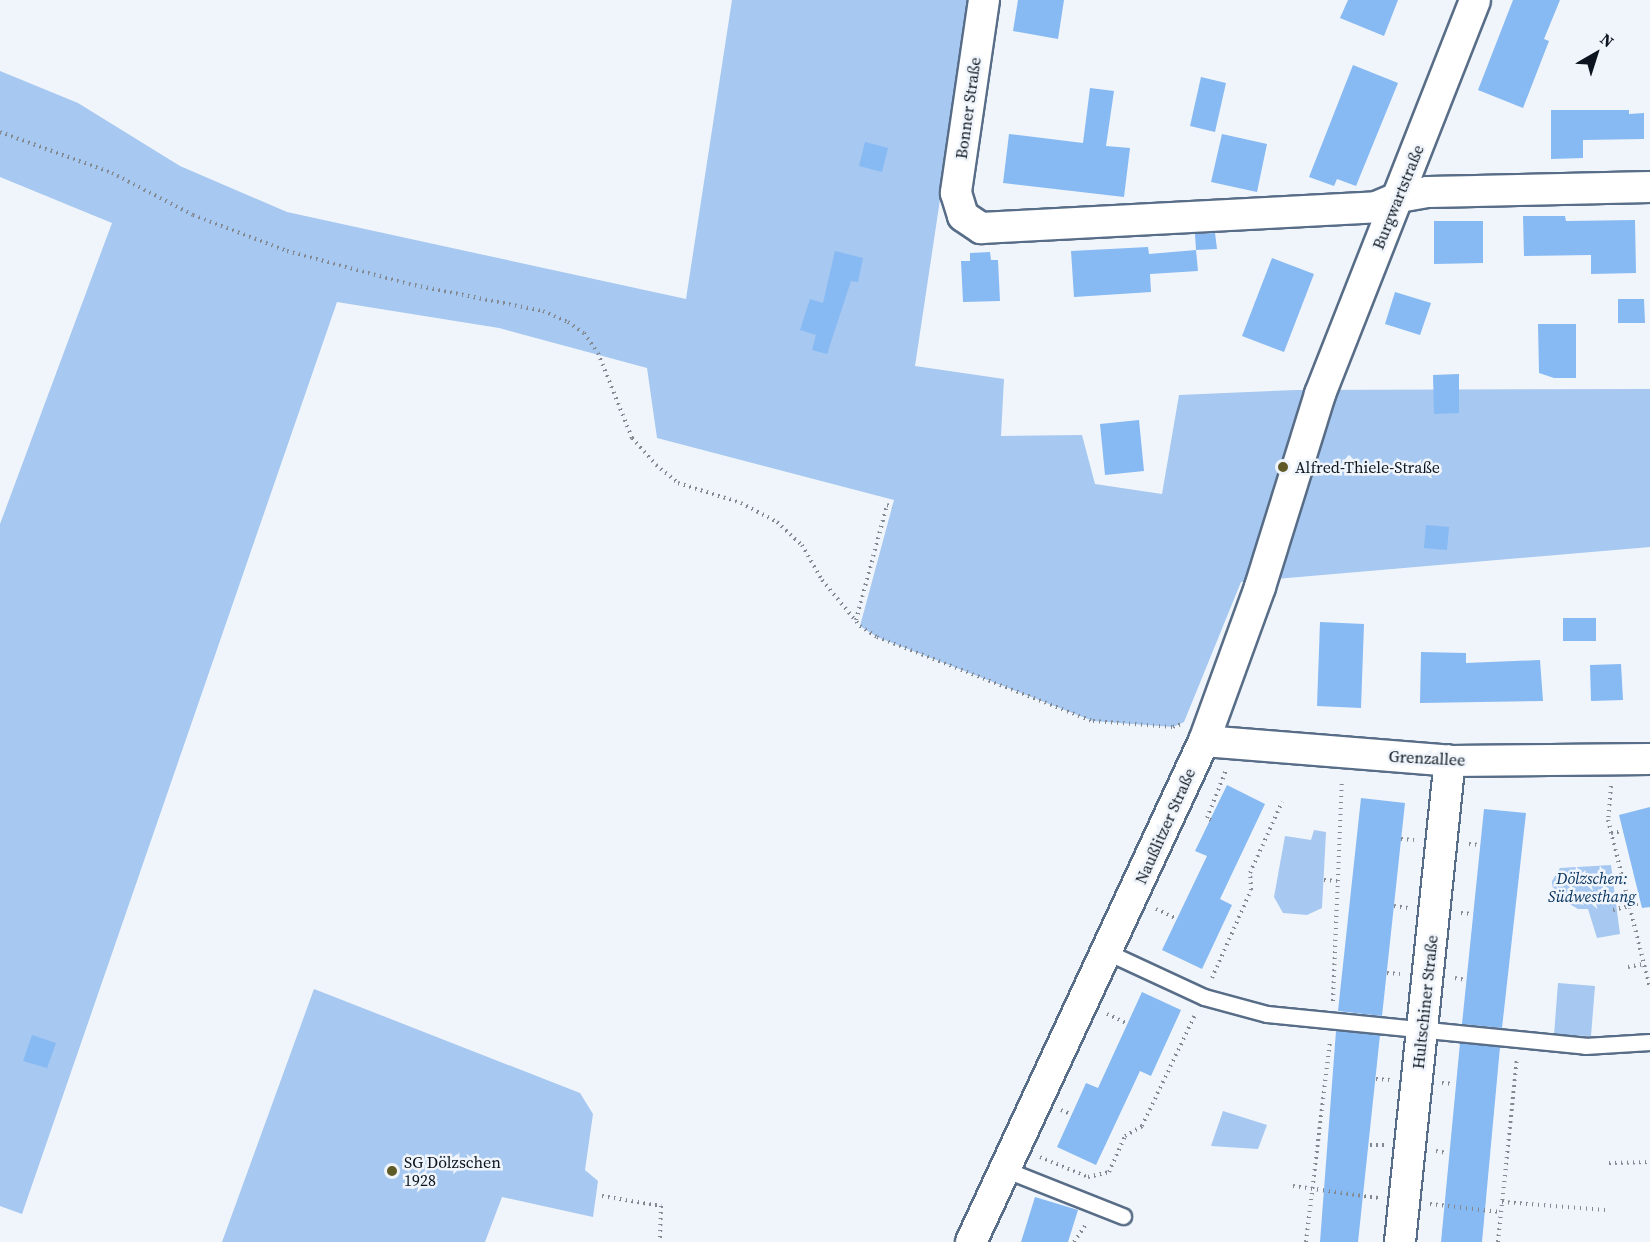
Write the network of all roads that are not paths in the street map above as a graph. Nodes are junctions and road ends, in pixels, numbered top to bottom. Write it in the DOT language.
graph roads {
  1 [pos="984,0"];
  2 [pos="1475,0"];
  3 [pos="1650,187"];
  4 [pos="1399,197"];
  5 [pos="1320,394"];
  6 [pos="1216,742"];
  7 [pos="1650,759"];
  8 [pos="1450,761"];
  9 [pos="1107,952"];
  10 [pos="1422,1028"];
  11 [pos="1650,1042"];
  12 [pos="1009,1157"];
  13 [pos="1123,1216"];
  14 [pos="971,1242"];
  15 [pos="1400,1242"];
  1 -- 4 [label="street, Bonner Straße"];
  2 -- 4 [label="street, Burgwartstraße"];
  3 -- 4 [label="street"];
  4 -- 5 [label="street, Burgwartstraße"];
  5 -- 6 [label="street, Naußlitzer Straße"];
  6 -- 8 [label="street, Grenzallee"];
  6 -- 9 [label="street, Naußlitzer Straße"];
  7 -- 8 [label="street, Grenzallee"];
  8 -- 10 [label="street, Hultschiner Straße"];
  9 -- 10 [label="lane"];
  9 -- 12 [label="street, Naußlitzer Straße"];
  10 -- 11 [label="lane"];
  10 -- 15 [label="street, Hultschiner Straße"];
  12 -- 13 [label="lane"];
  12 -- 14 [label="street, Naußlitzer Straße"];
}
